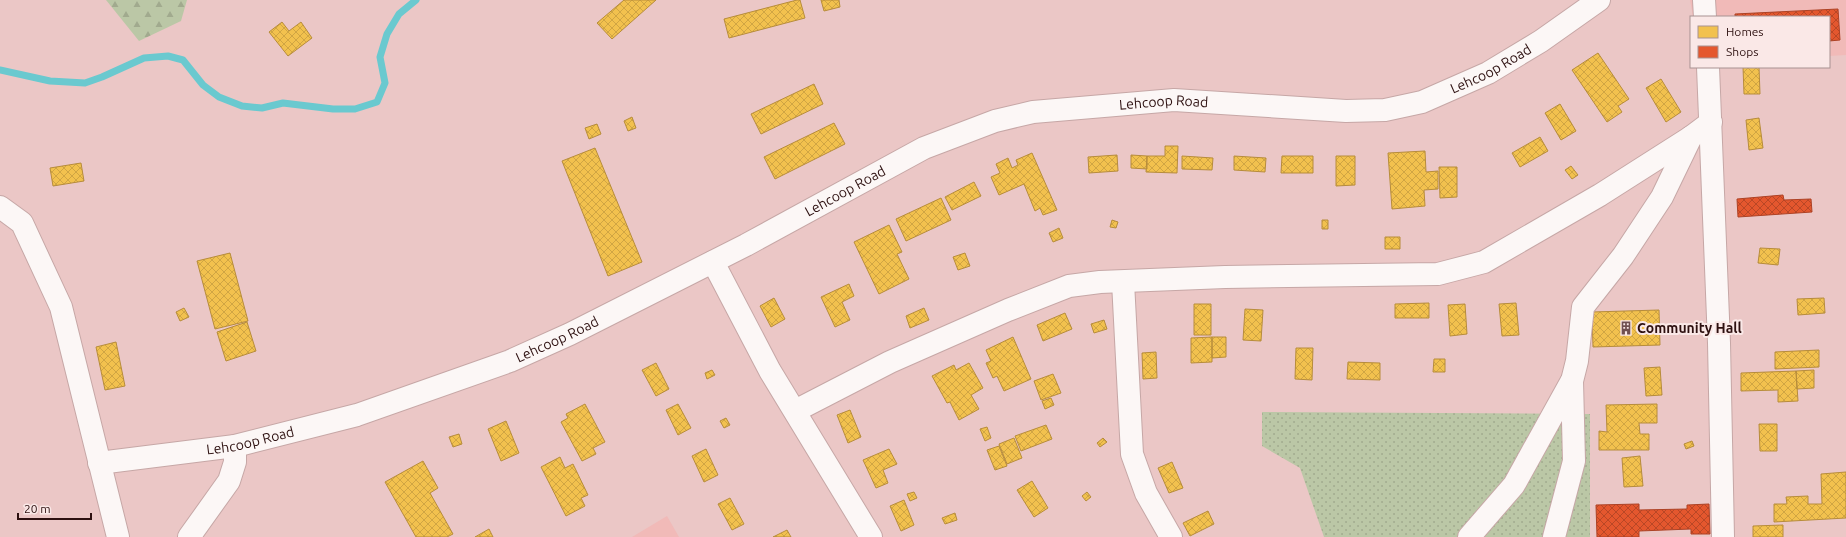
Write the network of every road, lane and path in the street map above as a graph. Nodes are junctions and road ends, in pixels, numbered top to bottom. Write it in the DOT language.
graph roads {
  1 [pos="1600,0"];
  2 [pos="1704,0"];
  3 [pos="1705,16"];
  4 [pos="1708,68"];
  5 [pos="1711,122"];
  6 [pos="1691,137"];
  7 [pos="0,207"];
  8 [pos="713,262"];
  9 [pos="1123,282"];
  10 [pos="1572,381"];
  11 [pos="795,411"];
  12 [pos="235,446"];
  13 [pos="99,463"];
  14 [pos="118,537"];
  15 [pos="189,537"];
  16 [pos="871,537"];
  17 [pos="1171,537"];
  18 [pos="1469,537"];
  19 [pos="1554,537"];
  20 [pos="1723,537"];
  1 -- 8 [label="street, Lehcoop Road"];
  2 -- 3 [label="street"];
  4 -- 5 [label="street"];
  5 -- 6 [label="street"];
  5 -- 20 [label="street"];
  6 -- 9 [label="street"];
  6 -- 10 [label="street"];
  7 -- 13 [label="street"];
  8 -- 11 [label="street"];
  8 -- 12 [label="street, Lehcoop Road"];
  9 -- 11 [label="street"];
  9 -- 17 [label="street"];
  10 -- 18 [label="street"];
  10 -- 19 [label="street"];
  11 -- 16 [label="street"];
  12 -- 13 [label="street, Lehcoop Road"];
  12 -- 15 [label="street"];
  13 -- 14 [label="street"];
}
